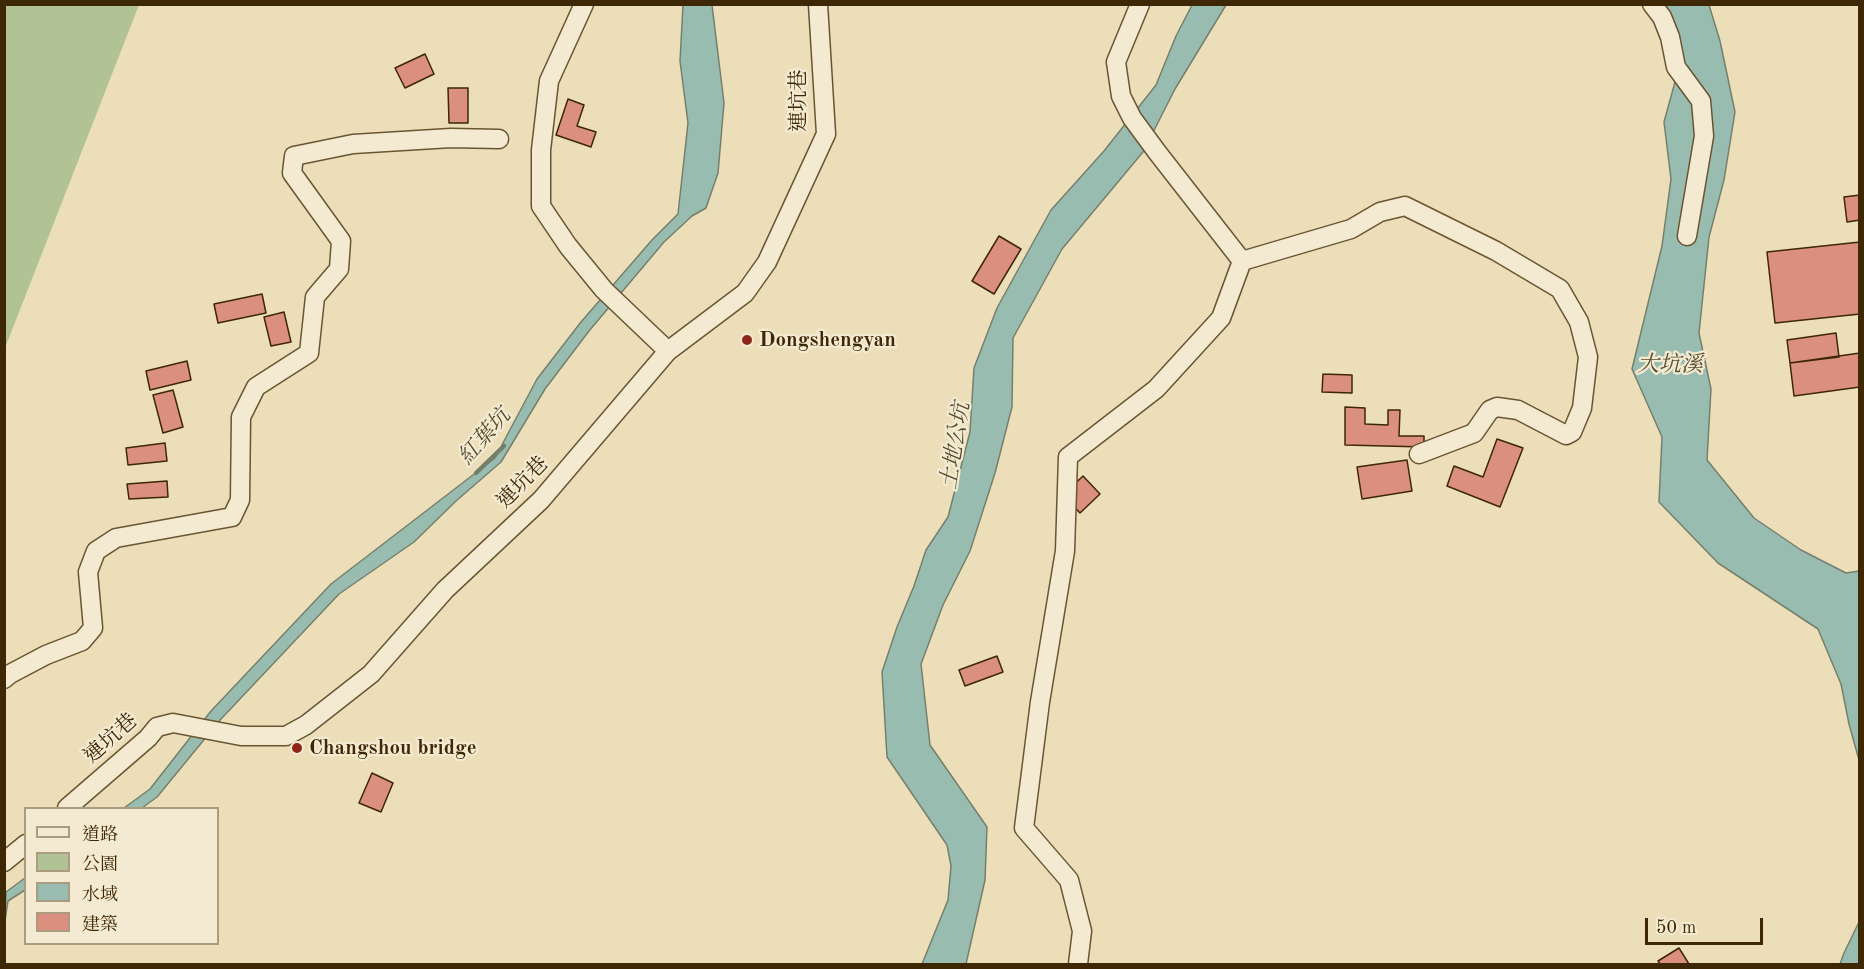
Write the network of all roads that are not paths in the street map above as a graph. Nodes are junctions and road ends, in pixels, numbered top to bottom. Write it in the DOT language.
graph roads {
  1 [pos="584,4"];
  2 [pos="818,4"];
  3 [pos="1140,4"];
  4 [pos="1652,4"];
  5 [pos="499,139"];
  6 [pos="1687,236"];
  7 [pos="1242,261"];
  8 [pos="668,351"];
  9 [pos="1419,454"];
  10 [pos="4,680"];
  11 [pos="68,807"];
  12 [pos="24,846"];
  13 [pos="4,862"];
  14 [pos="1078,964"];
  1 -- 8 [label="street"];
  2 -- 8 [label="street, 連坑巷"];
  3 -- 7 [label="street"];
  4 -- 6 [label="street"];
  5 -- 10 [label="street"];
  7 -- 9 [label="street"];
  7 -- 14 [label="street"];
  8 -- 11 [label="street, 連坑巷"];
  12 -- 13 [label="street"];
}
